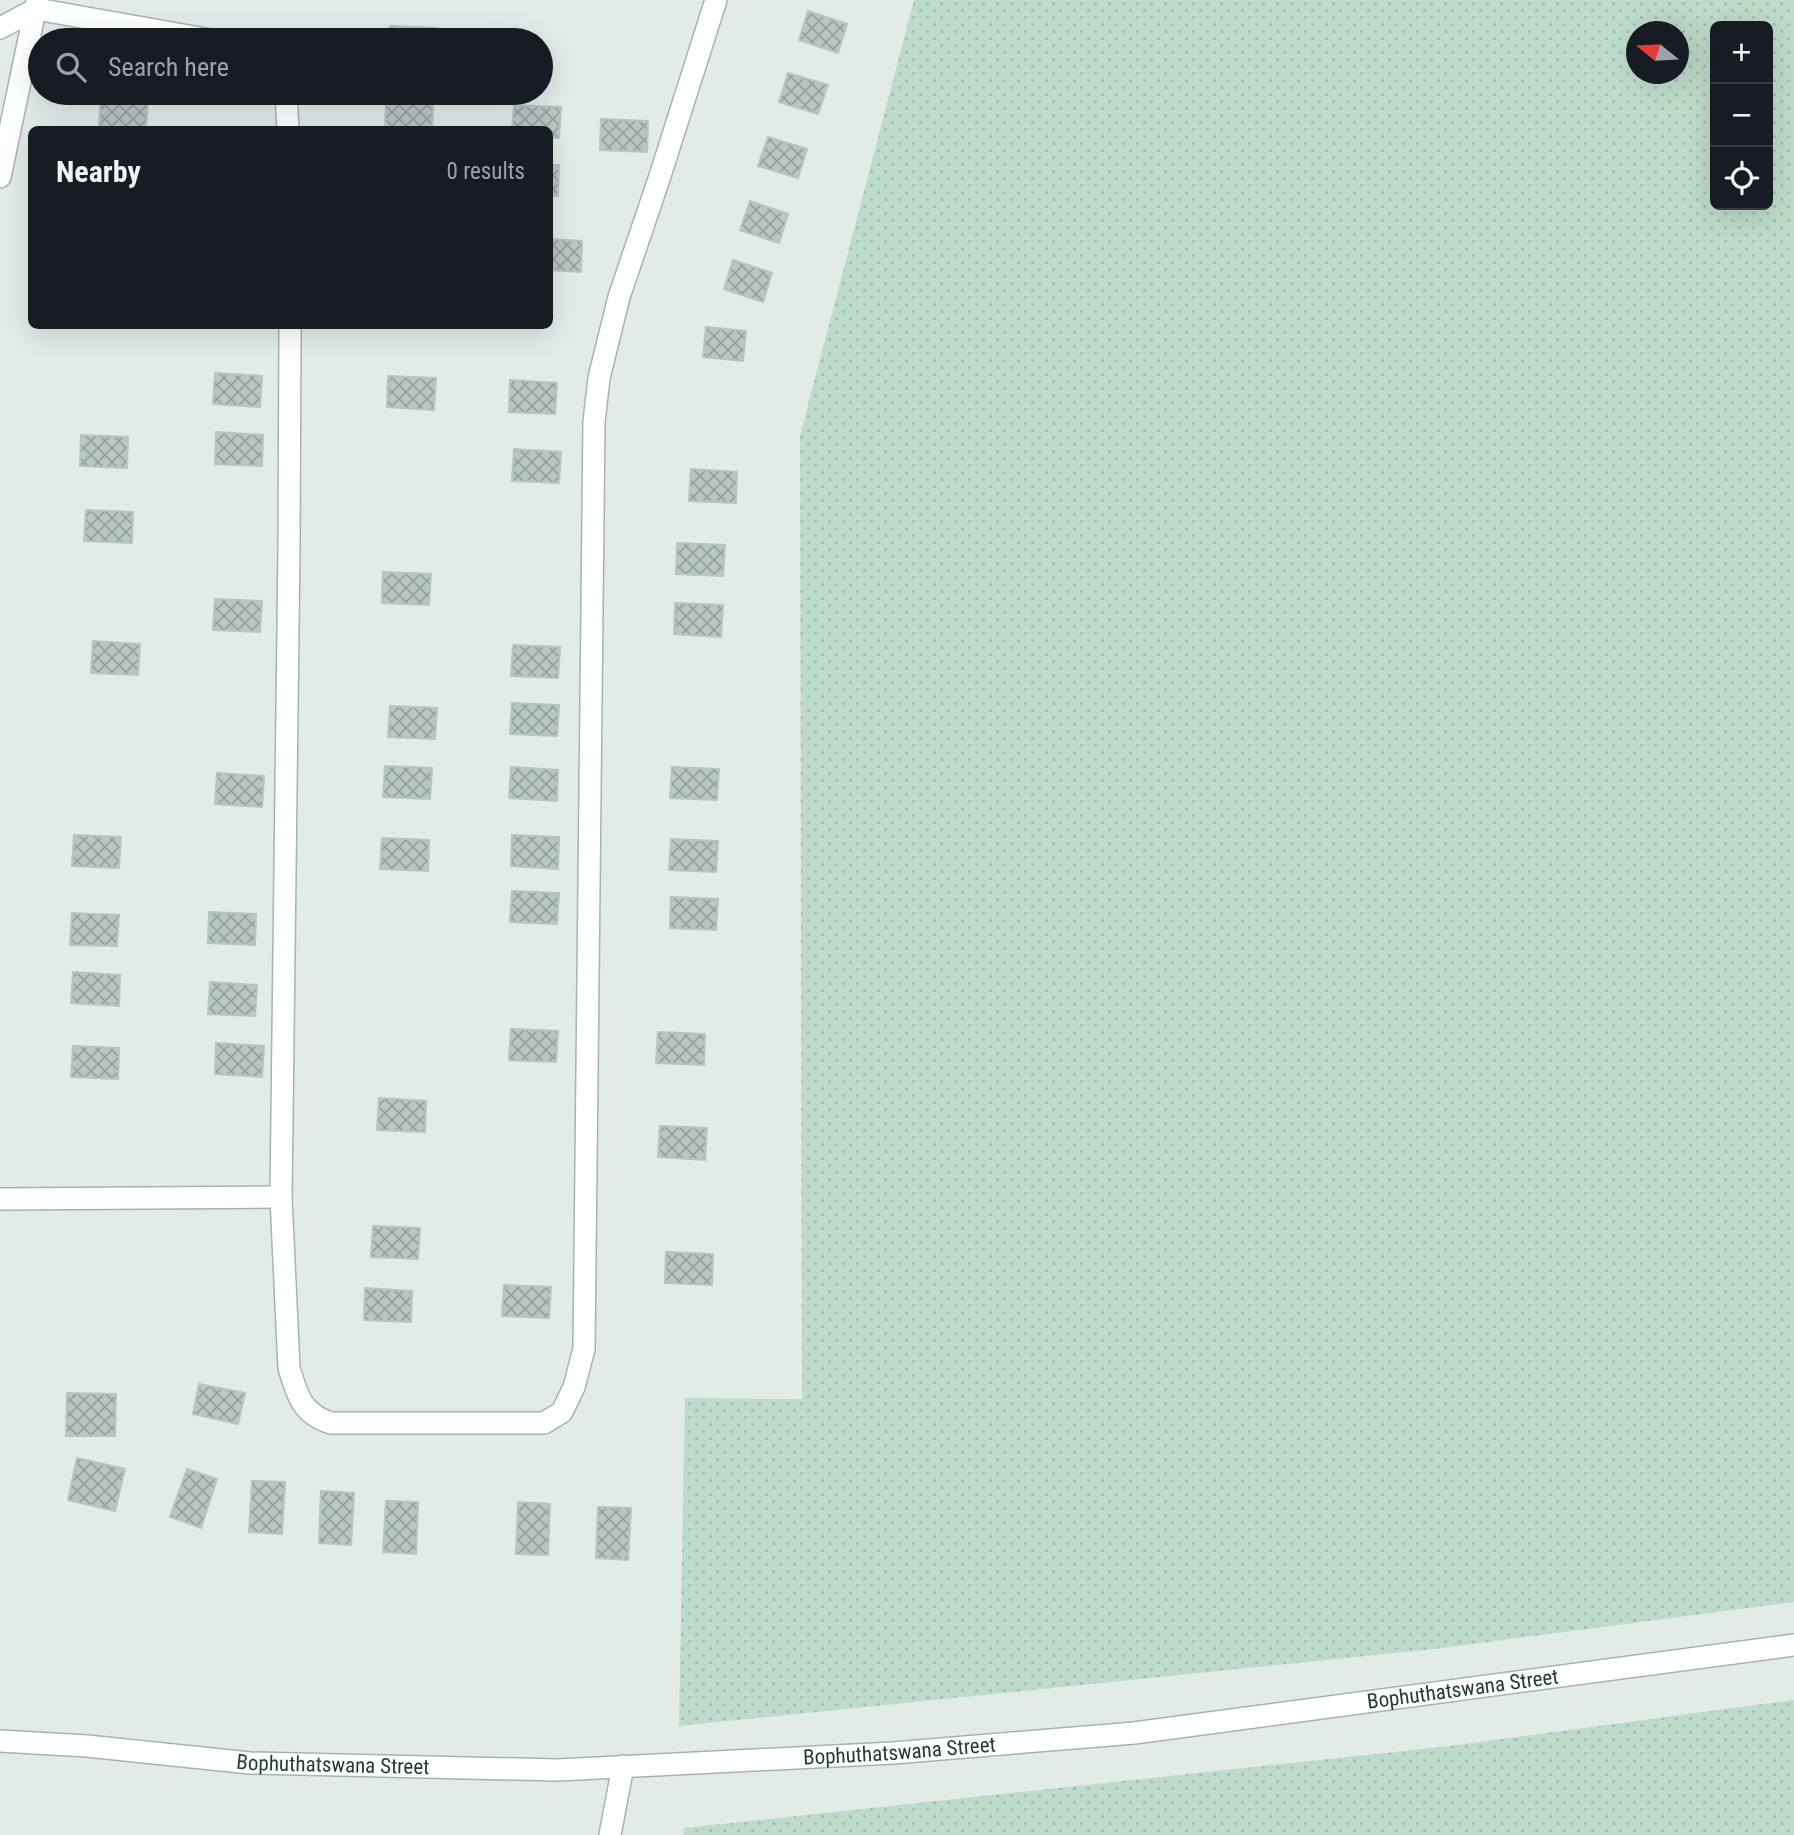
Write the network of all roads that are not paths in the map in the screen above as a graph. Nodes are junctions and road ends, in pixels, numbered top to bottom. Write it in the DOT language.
graph roads {
  1 [pos="716,0"];
  2 [pos="37,4"];
  3 [pos="0,28"];
  4 [pos="32,28"];
  5 [pos="153,28"];
  6 [pos="28,46"];
  7 [pos="287,105"];
  8 [pos="288,126"];
  9 [pos="0,177"];
  10 [pos="290,329"];
  11 [pos="281,1197"];
  12 [pos="0,1199"];
  13 [pos="1794,1645"];
  14 [pos="0,1741"];
  15 [pos="623,1766"];
  16 [pos="610,1835"];
  1 -- 11 [label="street"];
  2 -- 3 [label="street"];
  2 -- 4 [label="street"];
  2 -- 5 [label="street"];
  6 -- 9 [label="street"];
  7 -- 8 [label="street"];
  10 -- 11 [label="street"];
  11 -- 12 [label="street"];
  13 -- 15 [label="street, Bophuthatswana Street"];
  14 -- 15 [label="street, Bophuthatswana Street"];
  15 -- 16 [label="street"];
}
